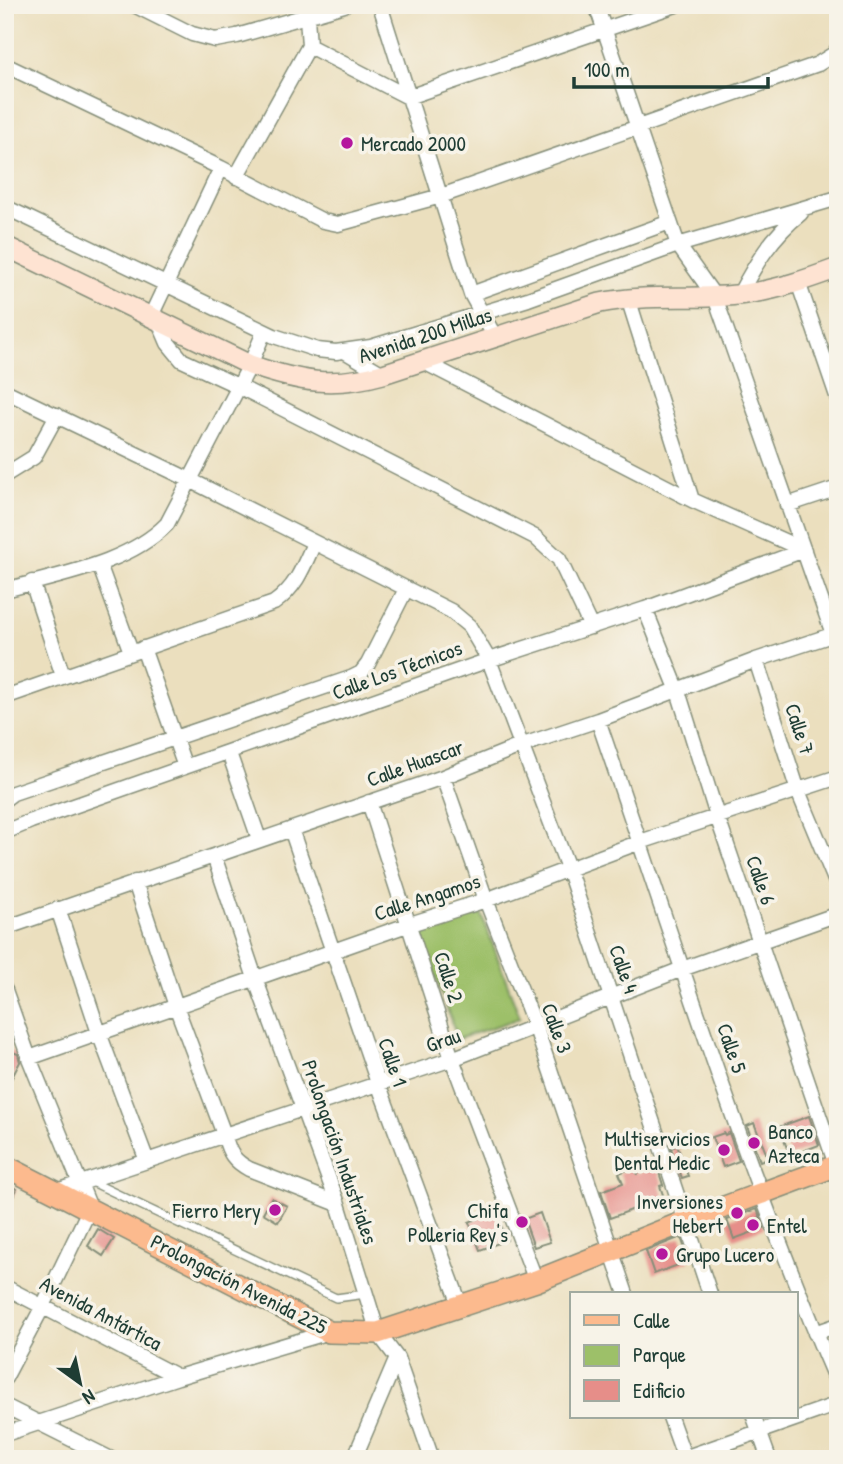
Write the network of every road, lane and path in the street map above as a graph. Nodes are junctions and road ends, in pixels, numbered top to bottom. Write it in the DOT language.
graph roads {
  1 [pos="134,5"];
  2 [pos="344,5"];
  3 [pos="380,5"];
  4 [pos="596,5"];
  5 [pos="676,5"];
  6 [pos="305,11"];
  7 [pos="604,29"];
  8 [pos="309,46"];
  9 [pos="838,47"];
  10 [pos="5,65"];
  11 [pos="408,97"];
  12 [pos="638,129"];
  13 [pos="220,168"];
  14 [pos="236,177"];
  15 [pos="441,196"];
  16 [pos="838,198"];
  17 [pos="5,207"];
  18 [pos="807,208"];
  19 [pos="670,222"];
  20 [pos="678,245"];
  21 [pos="5,246"];
  22 [pos="838,268"];
  23 [pos="798,282"];
  24 [pos="165,285"];
  25 [pos="471,294"];
  26 [pos="739,295"];
  27 [pos="715,297"];
  28 [pos="628,298"];
  29 [pos="480,314"];
  30 [pos="155,320"];
  31 [pos="264,332"];
  32 [pos="495,337"];
  33 [pos="346,352"];
  34 [pos="422,361"];
  35 [pos="250,365"];
  36 [pos="383,374"];
  37 [pos="238,386"];
  38 [pos="5,391"];
  39 [pos="838,399"];
  40 [pos="57,415"];
  41 [pos="5,475"];
  42 [pos="190,480"];
  43 [pos="838,488"];
  44 [pos="692,500"];
  45 [pos="787,505"];
  46 [pos="314,543"];
  47 [pos="804,550"];
  48 [pos="99,564"];
  49 [pos="32,582"];
  50 [pos="406,589"];
  51 [pos="5,590"];
  52 [pos="645,609"];
  53 [pos="591,626"];
  54 [pos="835,634"];
  55 [pos="137,650"];
  56 [pos="489,660"];
  57 [pos="756,660"];
  58 [pos="63,676"];
  59 [pos="678,691"];
  60 [pos="5,697"];
  61 [pos="598,720"];
  62 [pos="175,738"];
  63 [pos="520,746"];
  64 [pos="229,752"];
  65 [pos="185,766"];
  66 [pos="443,777"];
  67 [pos="838,777"];
  68 [pos="798,791"];
  69 [pos="5,799"];
  70 [pos="369,802"];
  71 [pos="717,816"];
  72 [pos="291,829"];
  73 [pos="6,830"];
  74 [pos="260,839"];
  75 [pos="640,842"];
  76 [pos="214,856"];
  77 [pos="568,868"];
  78 [pos="135,882"];
  79 [pos="838,887"];
  80 [pos="486,900"];
  81 [pos="58,909"];
  82 [pos="838,915"];
  83 [pos="410,924"];
  84 [pos="5,928"];
  85 [pos="760,942"];
  86 [pos="334,951"];
  87 [pos="681,969"];
  88 [pos="255,978"];
  89 [pos="5,990"];
  90 [pos="612,998"];
  91 [pos="176,1006"];
  92 [pos="536,1028"];
  93 [pos="99,1033"];
  94 [pos="29,1058"];
  95 [pos="452,1059"];
  96 [pos="378,1083"];
  97 [pos="304,1108"];
  98 [pos="226,1137"];
  99 [pos="147,1161"];
  100 [pos="837,1165"];
  101 [pos="5,1166"];
  102 [pos="83,1182"];
  103 [pos="57,1191"];
  104 [pos="761,1194"];
  105 [pos="338,1204"];
  106 [pos="90,1208"];
  107 [pos="684,1222"];
  108 [pos="611,1251"];
  109 [pos="536,1281"];
  110 [pos="5,1287"];
  111 [pos="625,1292"];
  112 [pos="709,1292"];
  113 [pos="367,1294"];
  114 [pos="43,1306"];
  115 [pos="461,1307"];
  116 [pos="838,1325"];
  117 [pos="329,1332"];
  118 [pos="815,1333"];
  119 [pos="378,1334"];
  120 [pos="397,1357"];
  121 [pos="178,1377"];
  122 [pos="5,1378"];
  123 [pos="838,1385"];
  124 [pos="838,1404"];
  125 [pos="5,1406"];
  126 [pos="670,1418"];
  127 [pos="754,1418"];
  128 [pos="797,1418"];
  129 [pos="798,1418"];
  130 [pos="40,1423"];
  131 [pos="759,1431"];
  132 [pos="5,1434"];
  133 [pos="684,1458"];
  134 [pos="111,1459"];
  135 [pos="354,1459"];
  136 [pos="432,1459"];
  137 [pos="769,1459"];
  1 -- 6 [label="street"];
  2 -- 6 [label="street"];
  3 -- 11 [label="street"];
  4 -- 7 [label="street"];
  5 -- 7 [label="street"];
  6 -- 8 [label="street"];
  7 -- 11 [label="street"];
  7 -- 12 [label="street"];
  8 -- 11 [label="street"];
  8 -- 14 [label="street"];
  9 -- 12 [label="street"];
  10 -- 13 [label="street"];
  11 -- 15 [label="street"];
  12 -- 15 [label="street"];
  12 -- 19 [label="street"];
  13 -- 14 [label="street"];
  13 -- 24 [label="street"];
  14 -- 15 [label="street"];
  15 -- 25 [label="street"];
  16 -- 18 [label="street"];
  17 -- 24 [label="street"];
  18 -- 20 [label="street"];
  18 -- 26 [label="street"];
  19 -- 20 [label="street"];
  19 -- 25 [label="street"];
  20 -- 27 [label="street"];
  20 -- 29 [label="street"];
  21 -- 30 [label="main road, Avenida 200 Millas"];
  22 -- 23 [label="main road, Avenida 200 Millas"];
  23 -- 26 [label="main road, Avenida 200 Millas"];
  23 -- 39 [label="street"];
  24 -- 30 [label="street"];
  24 -- 31 [label="street"];
  25 -- 29 [label="street"];
  26 -- 27 [label="main road, Avenida 200 Millas"];
  27 -- 28 [label="main road, Avenida 200 Millas"];
  27 -- 45 [label="street"];
  28 -- 32 [label="main road, Avenida 200 Millas"];
  28 -- 44 [label="street"];
  29 -- 32 [label="street"];
  29 -- 33 [label="street"];
  30 -- 35 [label="main road, Avenida 200 Millas"];
  30 -- 37 [label="street"];
  31 -- 33 [label="street"];
  31 -- 35 [label="street"];
  32 -- 34 [label="main road, Avenida 200 Millas"];
  33 -- 36 [label="street"];
  34 -- 36 [label="main road, Avenida 200 Millas"];
  34 -- 44 [label="street"];
  35 -- 36 [label="main road, Avenida 200 Millas"];
  35 -- 37 [label="street"];
  37 -- 42 [label="street"];
  37 -- 53 [label="street"];
  38 -- 40 [label="street, Calle 4"];
  40 -- 41 [label="street"];
  40 -- 42 [label="street, Calle 4"];
  42 -- 46 [label="street, Calle 4"];
  42 -- 48 [label="street"];
  43 -- 45 [label="street"];
  44 -- 47 [label="street"];
  45 -- 47 [label="street"];
  46 -- 50 [label="street, Calle 4"];
  46 -- 55 [label="street"];
  47 -- 52 [label="street, Calle Los Técnicos"];
  47 -- 54 [label="street"];
  48 -- 49 [label="street"];
  48 -- 55 [label="street"];
  49 -- 51 [label="street"];
  49 -- 58 [label="street"];
  50 -- 56 [label="street, Calle 4"];
  50 -- 62 [label="street"];
  52 -- 53 [label="street, Calle Los Técnicos"];
  52 -- 59 [label="street, Calle 6"];
  53 -- 56 [label="street, Calle Los Técnicos"];
  54 -- 57 [label="street, Calle Huascar"];
  55 -- 58 [label="street"];
  55 -- 62 [label="street"];
  56 -- 63 [label="street, Calle 4"];
  56 -- 64 [label="street, Calle Los Técnicos"];
  57 -- 59 [label="street, Calle Huascar"];
  57 -- 68 [label="street, Calle 7"];
  58 -- 60 [label="street"];
  59 -- 61 [label="street, Calle Huascar"];
  59 -- 71 [label="street, Calle 6"];
  61 -- 63 [label="street, Calle Huascar"];
  61 -- 75 [label="street, Calle 5"];
  62 -- 65 [label="street"];
  62 -- 69 [label="street"];
  63 -- 66 [label="street, Calle Huascar"];
  63 -- 77 [label="street, Calle 4"];
  64 -- 65 [label="street, Calle Los Técnicos"];
  64 -- 74 [label="street"];
  65 -- 73 [label="street, Calle Los Técnicos"];
  66 -- 70 [label="street, Calle Huascar"];
  66 -- 80 [label="street, Calle 3"];
  67 -- 68 [label="street, Calle Angamos"];
  68 -- 71 [label="street, Calle Angamos"];
  68 -- 79 [label="street, Calle 7"];
  70 -- 72 [label="street, Calle Huascar"];
  70 -- 83 [label="street, Calle 2"];
  71 -- 75 [label="street, Calle Angamos"];
  71 -- 85 [label="street, Calle 6"];
  72 -- 74 [label="street, Calle Huascar"];
  72 -- 86 [label="street, Calle 1"];
  74 -- 76 [label="street, Calle Huascar"];
  75 -- 77 [label="street, Calle Angamos"];
  75 -- 87 [label="street, Calle 5"];
  76 -- 78 [label="street, Calle Huascar"];
  76 -- 88 [label="street, Prolongación Industriales"];
  77 -- 80 [label="street, Calle Angamos"];
  77 -- 90 [label="street, Calle 4"];
  78 -- 81 [label="street, Calle Huascar"];
  78 -- 91 [label="street"];
  80 -- 83 [label="street, Calle Angamos"];
  80 -- 92 [label="street, Calle 3"];
  81 -- 84 [label="street, Calle Huascar"];
  81 -- 93 [label="street"];
  82 -- 85 [label="street, Grau"];
  83 -- 86 [label="street, Calle Angamos"];
  83 -- 95 [label="street, Calle 2"];
  85 -- 87 [label="street, Grau"];
  85 -- 100 [label="street, Calle 6"];
  86 -- 88 [label="street, Calle Angamos"];
  86 -- 96 [label="street, Calle 1"];
  87 -- 90 [label="street, Grau"];
  87 -- 104 [label="street, Calle 5"];
  88 -- 91 [label="street, Calle Angamos"];
  88 -- 97 [label="street, Prolongación Industriales"];
  89 -- 94 [label="street"];
  90 -- 92 [label="street, Grau"];
  90 -- 107 [label="street, Calle 4"];
  91 -- 93 [label="street, Calle Angamos"];
  91 -- 98 [label="street"];
  92 -- 95 [label="street, Grau"];
  92 -- 108 [label="street, Calle 3"];
  93 -- 94 [label="street, Calle Angamos"];
  93 -- 99 [label="street"];
  94 -- 102 [label="street"];
  95 -- 96 [label="street, Grau"];
  95 -- 109 [label="street, Calle 2"];
  96 -- 97 [label="street, Grau"];
  96 -- 115 [label="street, Calle 1"];
  97 -- 98 [label="street, Grau"];
  97 -- 105 [label="street, Prolongación Industriales"];
  98 -- 99 [label="street, Grau"];
  98 -- 105 [label="street"];
  99 -- 102 [label="street, Grau"];
  100 -- 104 [label="main road, Prolongación Avenida 225"];
  101 -- 103 [label="main road, Prolongación Avenida 225"];
  102 -- 103 [label="street, Grau"];
  102 -- 106 [label="street"];
  102 -- 113 [label="lane"];
  103 -- 106 [label="main road, Prolongación Avenida 225"];
  104 -- 107 [label="main road, Prolongación Avenida 225"];
  104 -- 118 [label="street, Calle 5"];
  105 -- 113 [label="street, Prolongación Industriales"];
  106 -- 114 [label="street"];
  106 -- 117 [label="main road, Prolongación Avenida 225"];
  107 -- 108 [label="main road, Prolongación Avenida 225"];
  107 -- 112 [label="street, Calle 4"];
  108 -- 109 [label="main road, Prolongación Avenida 225"];
  108 -- 111 [label="street, Calle 3"];
  109 -- 115 [label="main road, Prolongación Avenida 225"];
  110 -- 114 [label="street, Avenida Antártica"];
  113 -- 119 [label="street, Prolongación Industriales"];
  114 -- 121 [label="street, Avenida Antártica"];
  114 -- 122 [label="street"];
  115 -- 119 [label="main road, Prolongación Avenida 225"];
  116 -- 118 [label="street"];
  117 -- 119 [label="main road, Prolongación Avenida 225"];
  117 -- 121 [label="street"];
  118 -- 123 [label="street, Calle 5"];
  119 -- 120 [label="street, Prolongación Industriales"];
  120 -- 135 [label="street"];
  120 -- 136 [label="street, Prolongación Industriales"];
  121 -- 130 [label="street"];
  124 -- 129 [label="street"];
  125 -- 130 [label="street"];
  126 -- 133 [label="street"];
  127 -- 131 [label="street"];
  128 -- 131 [label="street"];
  130 -- 132 [label="street"];
  130 -- 134 [label="street"];
  131 -- 133 [label="street"];
  131 -- 137 [label="street"];
}
